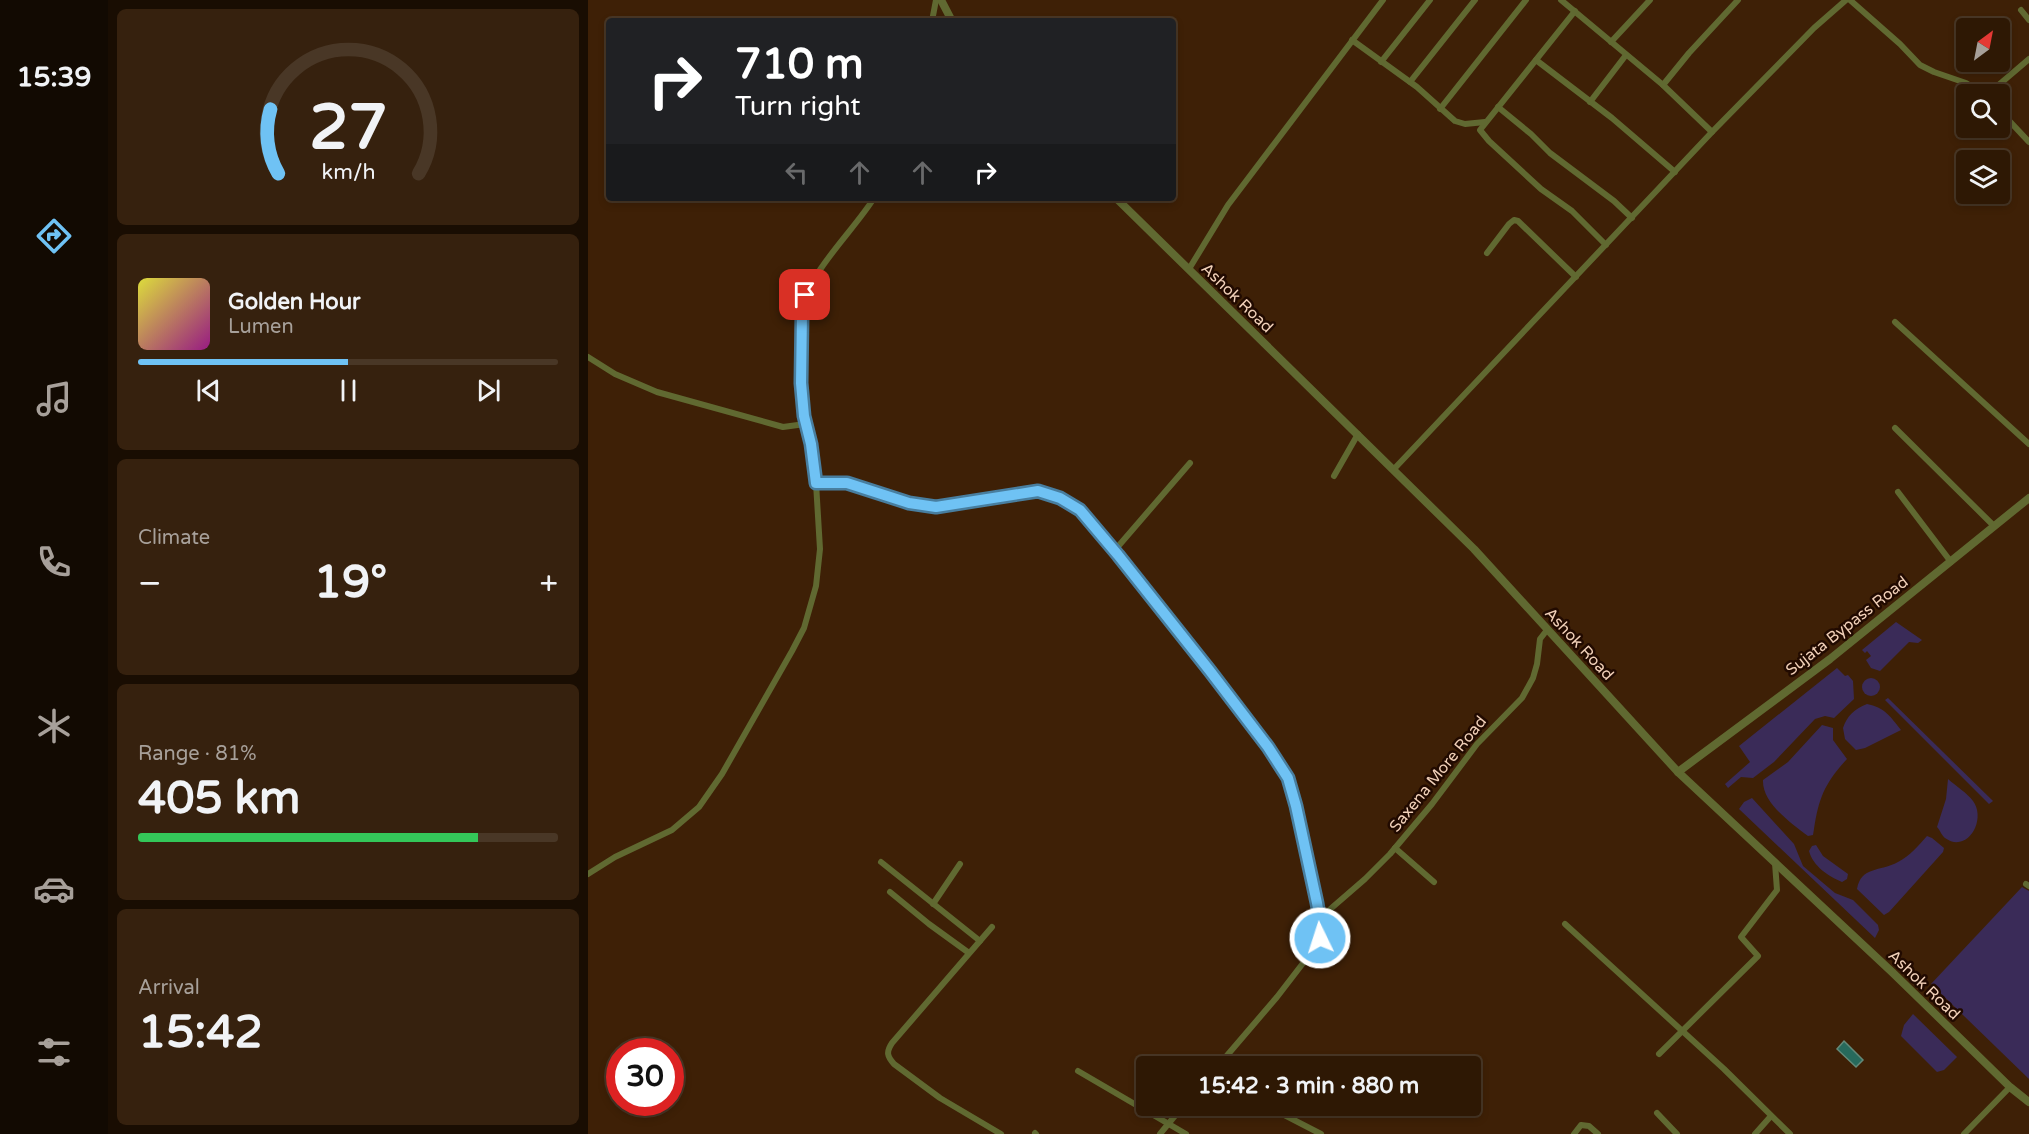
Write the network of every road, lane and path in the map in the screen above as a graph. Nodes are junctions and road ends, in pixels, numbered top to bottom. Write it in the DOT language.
graph roads {
  1 [pos="938,0"];
  2 [pos="1430,0"];
  3 [pos="1475,0"];
  4 [pos="1526,0"];
  5 [pos="1561,0"];
  6 [pos="1650,0"];
  7 [pos="1738,0"];
  8 [pos="1848,0"];
  9 [pos="1381,1"];
  10 [pos="2021,10"];
  11 [pos="1575,11"];
  12 [pos="933,18"];
  13 [pos="950,18"];
  14 [pos="2029,20"];
  15 [pos="1352,40"];
  16 [pos="1611,42"];
  17 [pos="1626,55"];
  18 [pos="2029,59"];
  19 [pos="1536,60"];
  20 [pos="1381,62"];
  21 [pos="1410,82"];
  22 [pos="1968,84"];
  23 [pos="2000,84"];
  24 [pos="1663,85"];
  25 [pos="1590,102"];
  26 [pos="1497,107"];
  27 [pos="1440,109"];
  28 [pos="1485,122"];
  29 [pos="2010,122"];
  30 [pos="1712,132"];
  31 [pos="2029,142"];
  32 [pos="1675,172"];
  33 [pos="872,201"];
  34 [pos="1119,201"];
  35 [pos="1632,218"];
  36 [pos="1606,245"];
  37 [pos="1487,253"];
  38 [pos="1189,269"];
  39 [pos="1576,277"];
  40 [pos="1895,322"];
  41 [pos="588,357"];
  42 [pos="806,424"];
  43 [pos="1895,428"];
  44 [pos="1358,434"];
  45 [pos="2029,444"];
  46 [pos="1190,463"];
  47 [pos="1394,469"];
  48 [pos="1334,476"];
  49 [pos="816,483"];
  50 [pos="1898,492"];
  51 [pos="2029,498"];
  52 [pos="1994,526"];
  53 [pos="1115,550"];
  54 [pos="1951,562"];
  55 [pos="1547,630"];
  56 [pos="1678,772"];
  57 [pos="1395,848"];
  58 [pos="881,862"];
  59 [pos="1775,863"];
  60 [pos="960,864"];
  61 [pos="588,874"];
  62 [pos="1434,882"];
  63 [pos="890,892"];
  64 [pos="933,904"];
  65 [pos="1320,918"];
  66 [pos="1565,924"];
  67 [pos="992,927"];
  68 [pos="980,941"];
  69 [pos="969,953"];
  70 [pos="1683,1031"];
  71 [pos="1659,1054"];
  72 [pos="1227,1056"];
  73 [pos="1078,1071"];
  74 [pos="2010,1087"];
  75 [pos="2029,1102"];
  76 [pos="1657,1113"];
  77 [pos="1174,1116"];
  78 [pos="1286,1116"];
  79 [pos="1771,1116"];
  80 [pos="1168,1123"];
  81 [pos="1001,1134"];
  82 [pos="1160,1134"];
  83 [pos="1186,1134"];
  84 [pos="1321,1134"];
  85 [pos="1574,1134"];
  86 [pos="1599,1134"];
  87 [pos="1677,1134"];
  88 [pos="1755,1134"];
  89 [pos="1790,1134"];
  90 [pos="1964,1134"];
  1 -- 12 [label="street"];
  1 -- 13 [label="street"];
  2 -- 20 [label="street"];
  3 -- 21 [label="street"];
  4 -- 27 [label="street"];
  5 -- 11 [label="street"];
  6 -- 16 [label="street"];
  7 -- 24 [label="street"];
  8 -- 22 [label="street"];
  8 -- 30 [label="street"];
  9 -- 15 [label="street"];
  10 -- 14 [label="street"];
  11 -- 16 [label="street"];
  11 -- 19 [label="street"];
  15 -- 20 [label="street"];
  15 -- 38 [label="street"];
  16 -- 17 [label="street"];
  17 -- 24 [label="street"];
  17 -- 25 [label="street"];
  18 -- 23 [label="street"];
  19 -- 25 [label="street"];
  19 -- 26 [label="street"];
  20 -- 21 [label="street"];
  21 -- 27 [label="street"];
  24 -- 30 [label="street"];
  25 -- 32 [label="street"];
  26 -- 28 [label="street"];
  26 -- 35 [label="street"];
  27 -- 28 [label="street"];
  28 -- 36 [label="street"];
  29 -- 31 [label="street"];
  30 -- 32 [label="street"];
  32 -- 35 [label="street"];
  33 -- 42 [label="street"];
  34 -- 38 [label="street, Ashok Road"];
  35 -- 36 [label="street"];
  36 -- 39 [label="street"];
  37 -- 39 [label="street"];
  38 -- 44 [label="street, Ashok Road"];
  39 -- 47 [label="street"];
  40 -- 45 [label="street"];
  41 -- 42 [label="street"];
  42 -- 49 [label="street"];
  43 -- 52 [label="street"];
  44 -- 47 [label="street, Ashok Road"];
  44 -- 48 [label="street"];
  46 -- 53 [label="street"];
  47 -- 55 [label="street, Ashok Road"];
  49 -- 53 [label="street"];
  49 -- 61 [label="street"];
  50 -- 54 [label="street"];
  51 -- 52 [label="street, Sujata Bypass Road"];
  52 -- 54 [label="street, Sujata Bypass Road"];
  53 -- 65 [label="street"];
  54 -- 56 [label="street, Sujata Bypass Road"];
  55 -- 56 [label="street, Ashok Road"];
  55 -- 57 [label="street, Saxena More Road"];
  56 -- 59 [label="street, Ashok Road"];
  57 -- 62 [label="street"];
  57 -- 65 [label="street, Saxena More Road"];
  58 -- 64 [label="street"];
  59 -- 70 [label="street"];
  59 -- 74 [label="street, Ashok Road"];
  60 -- 64 [label="street"];
  63 -- 69 [label="street"];
  64 -- 68 [label="street"];
  65 -- 72 [label="street"];
  66 -- 70 [label="street"];
  67 -- 68 [label="street"];
  68 -- 69 [label="street"];
  69 -- 81 [label="street"];
  70 -- 71 [label="street"];
  70 -- 79 [label="street"];
  73 -- 80 [label="street"];
  74 -- 75 [label="street, Ashok Road"];
  74 -- 90 [label="street"];
  76 -- 87 [label="street"];
  77 -- 80 [label="street"];
  78 -- 84 [label="street"];
  79 -- 88 [label="street"];
  79 -- 89 [label="street"];
  80 -- 82 [label="street"];
  80 -- 83 [label="street"];
  85 -- 86 [label="street"];
}
